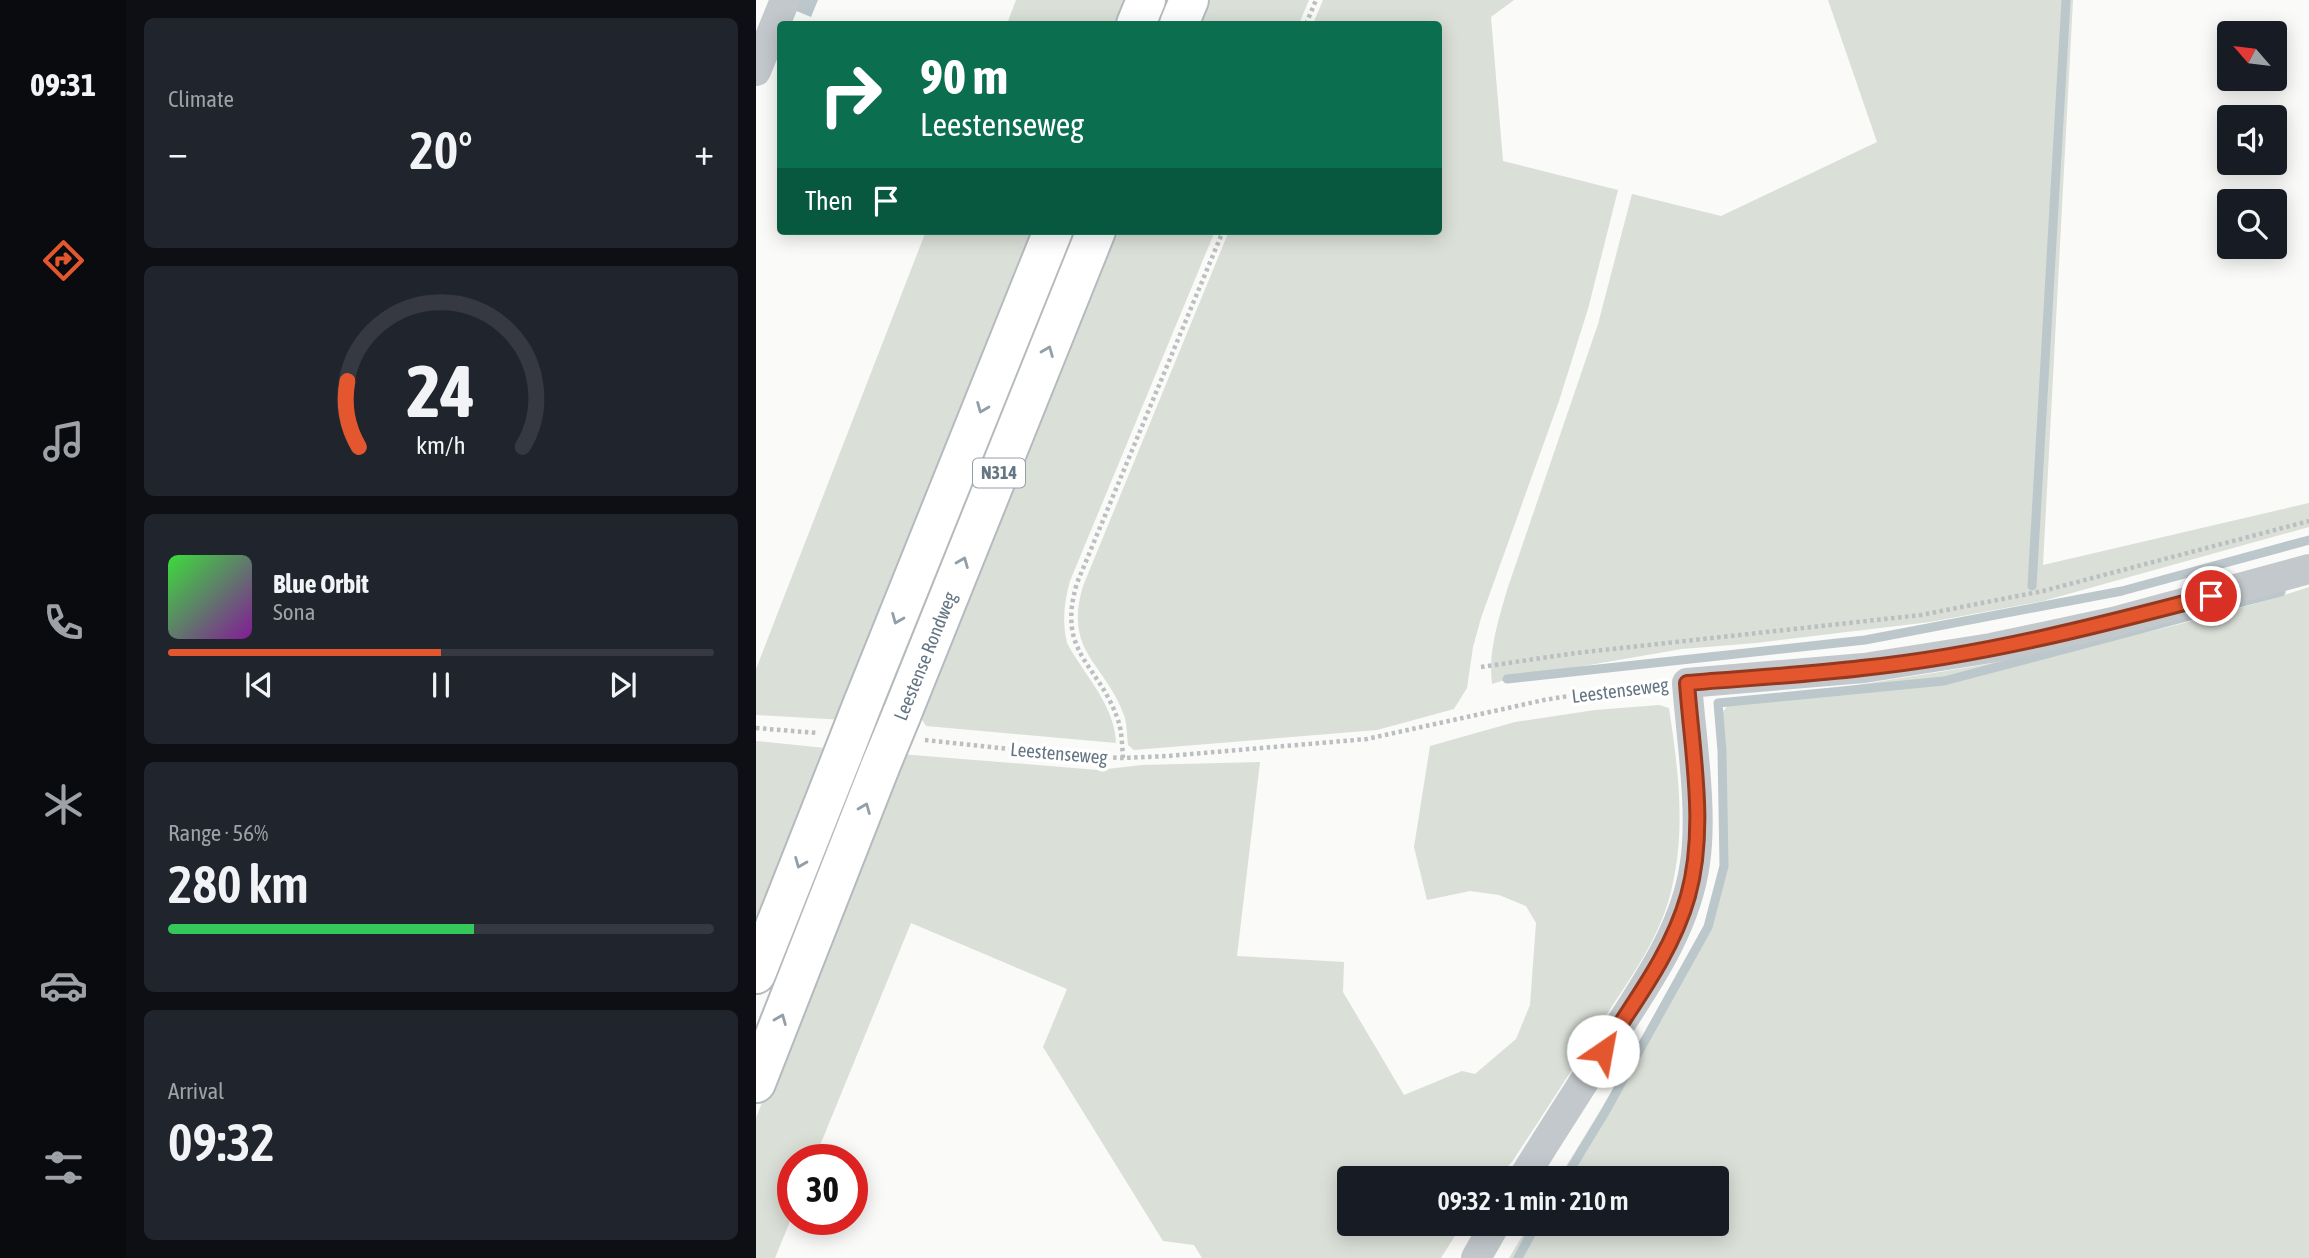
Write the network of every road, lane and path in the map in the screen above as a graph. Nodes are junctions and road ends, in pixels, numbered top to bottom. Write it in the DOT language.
graph roads {
  1 [pos="785,0"];
  2 [pos="1146,0"];
  3 [pos="1189,0"];
  4 [pos="1316,0"];
  5 [pos="1137,21"];
  6 [pos="1180,21"];
  7 [pos="1307,21"];
  8 [pos="756,71"];
  9 [pos="1051,235"];
  10 [pos="1095,235"];
  11 [pos="1221,235"];
  12 [pos="2309,521"];
  13 [pos="2309,569"];
  14 [pos="1481,667"];
  15 [pos="1687,683"];
  16 [pos="913,728"];
  17 [pos="756,729"];
  18 [pos="830,744"];
  19 [pos="1123,758"];
  20 [pos="756,974"];
  21 [pos="756,1083"];
  22 [pos="1531,1166"];
  23 [pos="1489,1236"];
  24 [pos="1476,1258"];
  1 -- 8 [label="street"];
  2 -- 5 [label="main road"];
  3 -- 6 [label="main road"];
  4 -- 7 [label="path"];
  9 -- 18 [label="main road, Leestense Rondweg / N314, one-way, bridge"];
  16 -- 10 [label="main road, Leestense Rondweg / N314, one-way"];
  11 -- 19 [label="path"];
  12 -- 14 [label="path"];
  13 -- 15 [label="street, Leestenseweg"];
  15 -- 19 [label="path, Leestenseweg"];
  15 -- 22 [label="street"];
  16 -- 19 [label="path, Leestenseweg"];
  21 -- 16 [label="main road, Leestense Rondweg / N314, one-way, bridge"];
  17 -- 18 [label="path"];
  18 -- 20 [label="main road, Leestense Rondweg / N314, one-way"];
  23 -- 24 [label="street"];
}
